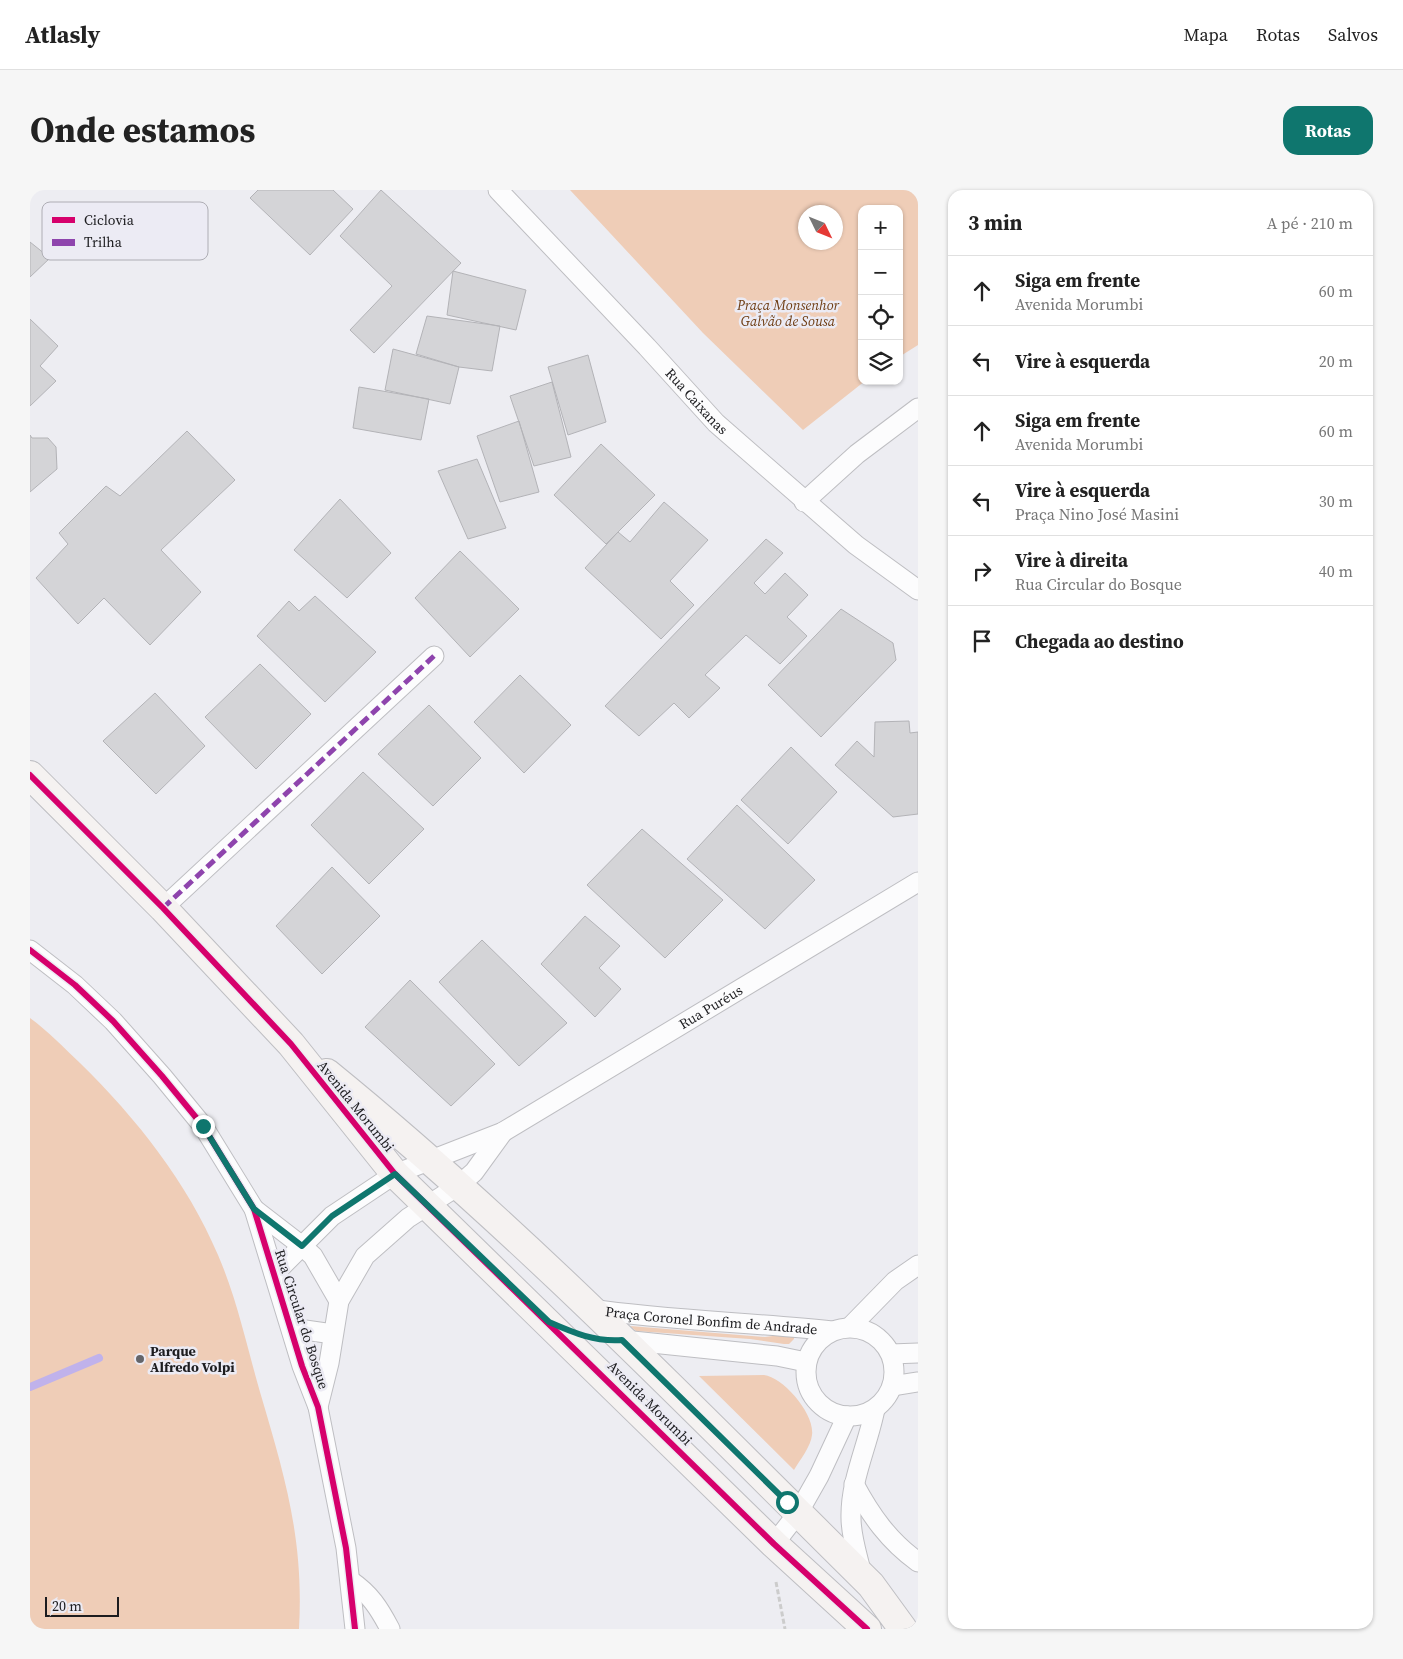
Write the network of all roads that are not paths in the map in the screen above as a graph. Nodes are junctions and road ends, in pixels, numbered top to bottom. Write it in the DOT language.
graph roads {
  1 [pos="498,190"];
  2 [pos="918,408"];
  3 [pos="804,502"];
  4 [pos="918,590"];
  5 [pos="434,656"];
  6 [pos="30,775"];
  7 [pos="918,882"];
  8 [pos="164,908"];
  9 [pos="30,950"];
  10 [pos="291,1044"];
  11 [pos="503,1132"];
  12 [pos="428,1159"];
  13 [pos="395,1174"];
  14 [pos="458,1186"];
  15 [pos="428,1206"];
  16 [pos="254,1209"];
  17 [pos="302,1246"];
  18 [pos="918,1265"];
  19 [pos="274,1274"];
  20 [pos="340,1301"];
  21 [pos="591,1309"];
  22 [pos="549,1322"];
  23 [pos="290,1328"];
  24 [pos="841,1329"];
  25 [pos="333,1334"];
  26 [pos="622,1340"];
  27 [pos="892,1354"];
  28 [pos="918,1354"];
  29 [pos="806,1362"];
  30 [pos="918,1382"];
  31 [pos="892,1386"];
  32 [pos="318,1408"];
  33 [pos="875,1409"];
  34 [pos="847,1416"];
  35 [pos="854,1484"];
  36 [pos="798,1513"];
  37 [pos="774,1544"];
  38 [pos="918,1562"];
  39 [pos="862,1577"];
  40 [pos="351,1581"];
  41 [pos="355,1629"];
  42 [pos="390,1629"];
  43 [pos="867,1629"];
  44 [pos="903,1629"];
  1 -- 3 [label="street, Rua Caixanas"];
  2 -- 3 [label="street"];
  3 -- 4 [label="street, Rua Caixanas"];
  5 -- 8 [label="street"];
  6 -- 8 [label="main road, Avenida Morumbi"];
  7 -- 11 [label="street, Rua Puréus"];
  8 -- 10 [label="main road, Avenida Morumbi"];
  9 -- 16 [label="street, Rua Circular do Bosque"];
  10 -- 12 [label="main road, Avenida Morumbi"];
  10 -- 13 [label="main road, Avenida Morumbi"];
  11 -- 12 [label="street, Rua Puréus"];
  11 -- 14 [label="street, Rua Puréus"];
  12 -- 13 [label="street, Rua Puréus"];
  12 -- 14 [label="main road, Avenida Morumbi"];
  13 -- 15 [label="main road, Avenida Morumbi"];
  13 -- 17 [label="street, Rua Puréus"];
  14 -- 15 [label="street, Rua Puréus"];
  14 -- 21 [label="main road, Avenida Morumbi"];
  15 -- 20 [label="street, Rua Puréus"];
  15 -- 22 [label="main road, Avenida Morumbi"];
  16 -- 17 [label="street, Rua Circular do Bosque"];
  16 -- 19 [label="street, Rua Circular do Bosque"];
  17 -- 19 [label="street, Rua Circular do Bosque"];
  17 -- 20 [label="street, Rua Circular do Bosque"];
  18 -- 24 [label="street"];
  19 -- 23 [label="street, Rua Circular do Bosque"];
  20 -- 25 [label="street, Rua Circular do Bosque"];
  21 -- 24 [label="street, Praça Coronel Bonfim de Andrade"];
  21 -- 26 [label="main road, Avenida Morumbi"];
  22 -- 26 [label="main road"];
  22 -- 37 [label="main road, Avenida Morumbi"];
  23 -- 25 [label="street, Rua Circular do Bosque"];
  23 -- 32 [label="street, Rua Circular do Bosque"];
  24 -- 27 [label="street"];
  24 -- 29 [label="street"];
  25 -- 32 [label="street, Rua Circular do Bosque"];
  26 -- 29 [label="street, Praça Coronel Bonfim de Andrade"];
  26 -- 36 [label="main road, Avenida Morumbi"];
  27 -- 28 [label="street"];
  27 -- 31 [label="street"];
  29 -- 34 [label="street"];
  30 -- 31 [label="street"];
  31 -- 33 [label="street"];
  32 -- 40 [label="street, Rua Circular do Bosque"];
  33 -- 34 [label="street"];
  33 -- 35 [label="street"];
  34 -- 36 [label="street"];
  35 -- 38 [label="street"];
  35 -- 39 [label="street"];
  36 -- 37 [label="street"];
  36 -- 39 [label="main road, Avenida Morumbi"];
  37 -- 43 [label="main road, Avenida Morumbi"];
  39 -- 44 [label="main road, Avenida Morumbi"];
  40 -- 41 [label="street, Rua Circular do Bosque"];
  40 -- 42 [label="street"];
}
